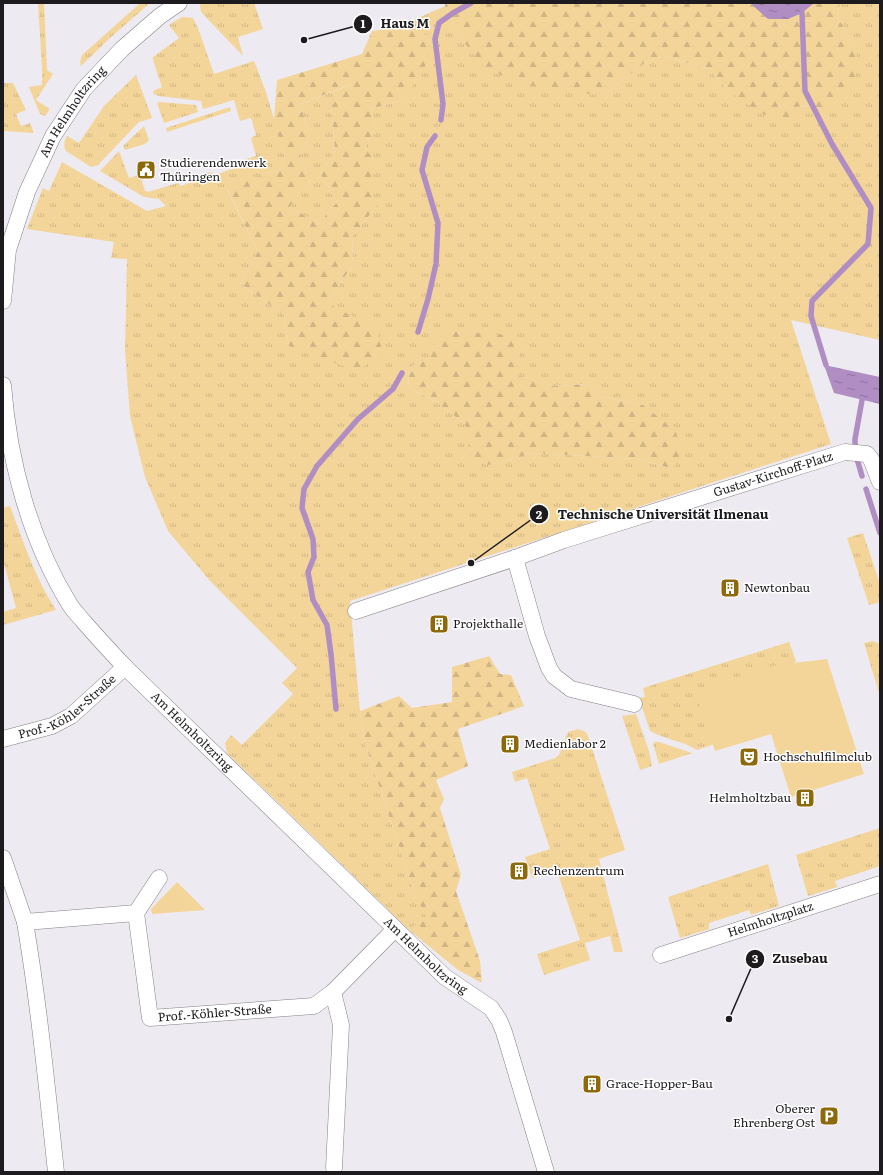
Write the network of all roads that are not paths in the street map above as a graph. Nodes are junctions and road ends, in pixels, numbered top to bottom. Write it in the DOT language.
graph roads {
  1 [pos="179,3"];
  2 [pos="5,250"];
  3 [pos="3,301"];
  4 [pos="3,385"];
  5 [pos="880,482"];
  6 [pos="515,558"];
  7 [pos="356,611"];
  8 [pos="125,667"];
  9 [pos="634,704"];
  10 [pos="3,740"];
  11 [pos="3,858"];
  12 [pos="159,878"];
  13 [pos="880,884"];
  14 [pos="136,913"];
  15 [pos="25,922"];
  16 [pos="395,929"];
  17 [pos="661,955"];
  18 [pos="333,992"];
  19 [pos="334,1168"];
  20 [pos="56,1172"];
  21 [pos="546,1172"];
  1 -- 2 [label="street, Am Helmholtzring"];
  2 -- 3 [label="street, Am Helmholtzring"];
  4 -- 8 [label="street, Am Helmholtzring"];
  5 -- 6 [label="street, Gustav-Kirchoff-Platz"];
  6 -- 7 [label="street, Gustav-Kirchoff-Platz"];
  6 -- 9 [label="street"];
  8 -- 10 [label="street, Prof.-Köhler-Straße"];
  8 -- 16 [label="street, Am Helmholtzring"];
  11 -- 15 [label="street"];
  12 -- 14 [label="street"];
  13 -- 17 [label="street, Helmholtzplatz"];
  14 -- 15 [label="street"];
  14 -- 18 [label="street, Prof.-Köhler-Straße"];
  15 -- 20 [label="street"];
  16 -- 18 [label="street, Prof.-Köhler-Straße"];
  16 -- 21 [label="street, Am Helmholtzring"];
  18 -- 19 [label="street"];
}
